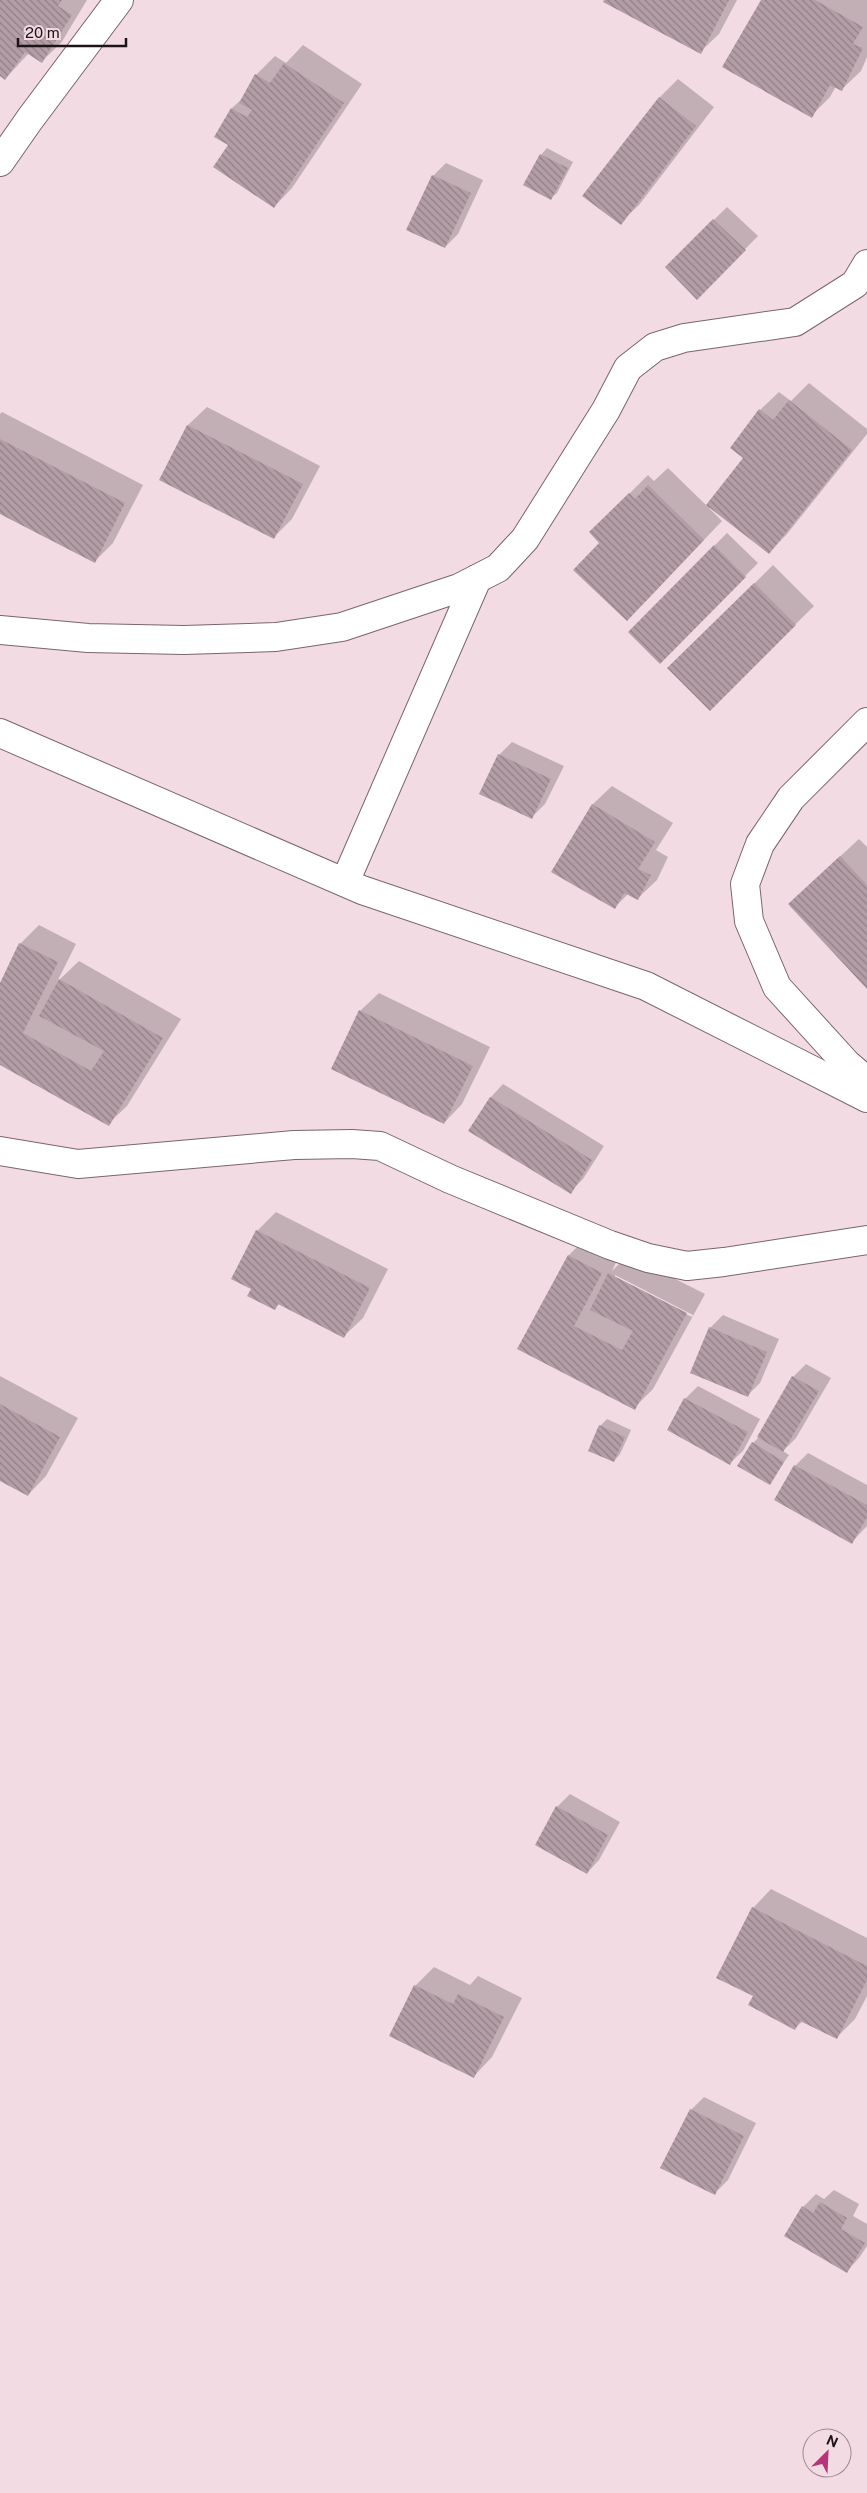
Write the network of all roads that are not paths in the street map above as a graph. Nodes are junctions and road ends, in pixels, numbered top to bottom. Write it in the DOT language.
graph roads {
  1 [pos="119,0"];
  2 [pos="0,162"];
  3 [pos="867,264"];
  4 [pos="477,579"];
  5 [pos="0,630"];
  6 [pos="867,722"];
  7 [pos="0,733"];
  8 [pos="345,882"];
  9 [pos="867,1081"];
  10 [pos="867,1098"];
  11 [pos="0,1151"];
  12 [pos="867,1240"];
  1 -- 2 [label="street"];
  3 -- 4 [label="street"];
  4 -- 5 [label="street"];
  4 -- 8 [label="street"];
  6 -- 9 [label="street"];
  7 -- 8 [label="street"];
  8 -- 10 [label="street"];
  11 -- 12 [label="street"];
}
